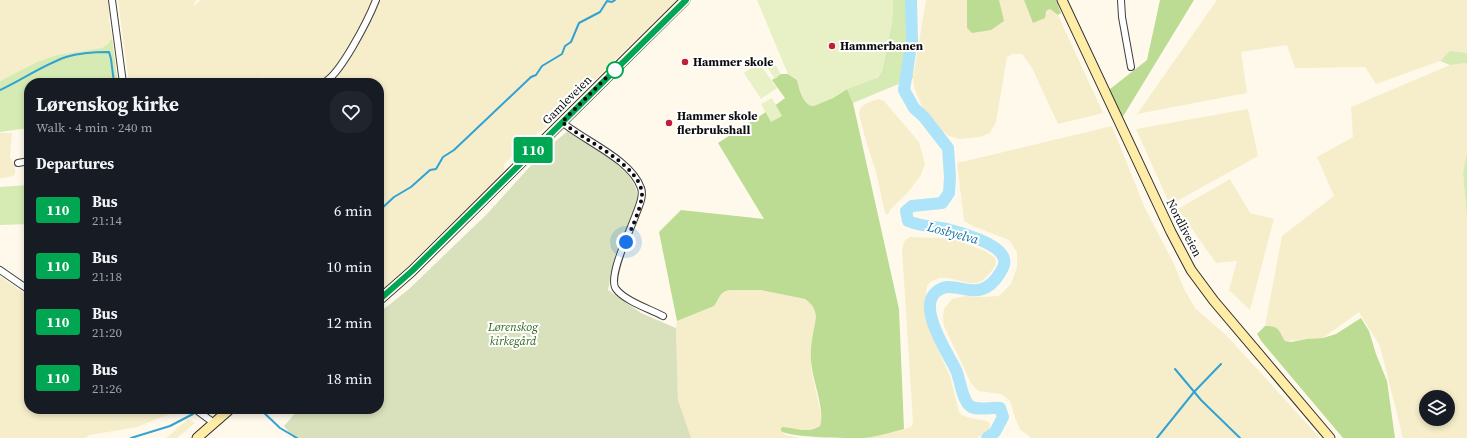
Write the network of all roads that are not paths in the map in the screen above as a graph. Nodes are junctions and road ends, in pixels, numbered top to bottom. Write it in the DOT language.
graph roads {
  1 [pos="112,0"];
  2 [pos="376,0"];
  3 [pos="686,0"];
  4 [pos="1062,0"];
  5 [pos="1122,0"];
  6 [pos="1131,67"];
  7 [pos="122,78"];
  8 [pos="329,78"];
  9 [pos="562,122"];
  10 [pos="24,162"];
  11 [pos="18,163"];
  12 [pos="0,270"];
  13 [pos="24,287"];
  14 [pos="384,296"];
  15 [pos="663,316"];
  16 [pos="202,414"];
  17 [pos="224,414"];
  18 [pos="214,423"];
  19 [pos="197,438"];
  20 [pos="1330,438"];
  1 -- 7 [label="street"];
  2 -- 8 [label="street"];
  3 -- 9 [label="main road, Gamleveien"];
  4 -- 20 [label="main road, Nordliveien"];
  5 -- 6 [label="street"];
  9 -- 14 [label="main road, Gamleveien"];
  9 -- 15 [label="street"];
  10 -- 11 [label="street"];
  12 -- 13 [label="street"];
  16 -- 18 [label="street"];
  17 -- 18 [label="main road"];
  18 -- 19 [label="main road"];
}
